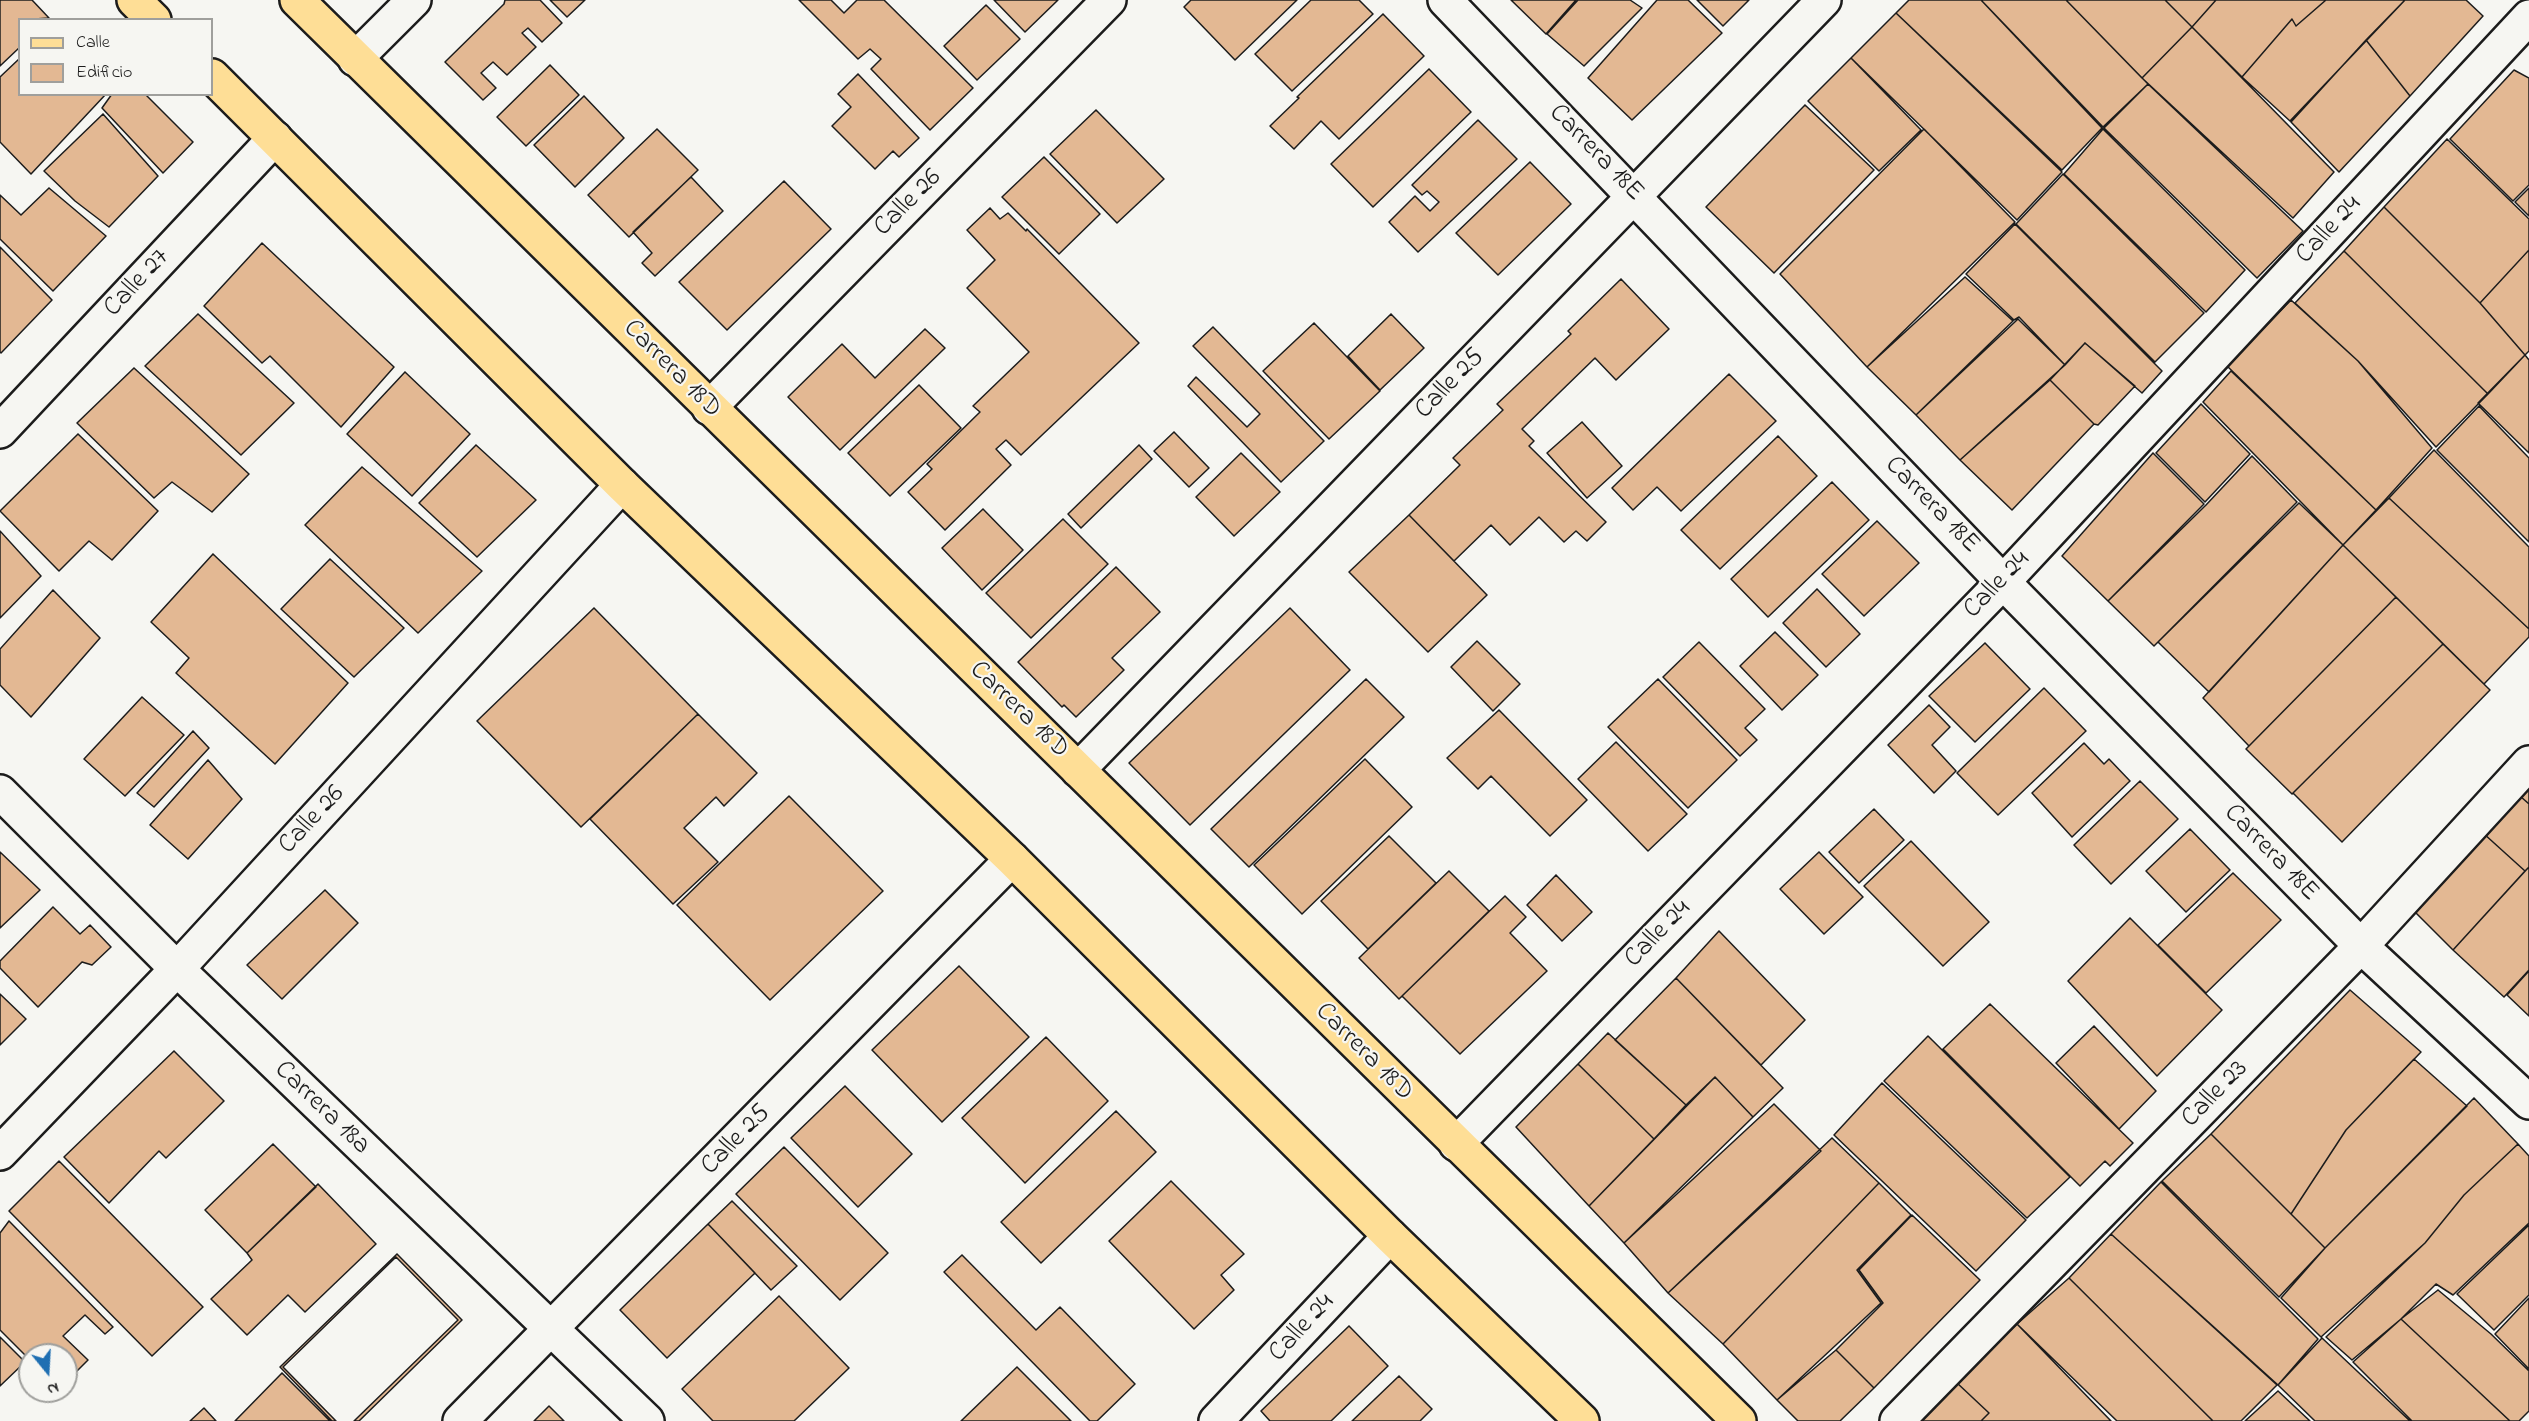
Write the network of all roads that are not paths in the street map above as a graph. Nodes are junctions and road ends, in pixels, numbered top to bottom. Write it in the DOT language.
graph roads {
  1 [pos="134,0"];
  2 [pos="297,0"];
  3 [pos="414,0"];
  4 [pos="1109,0"];
  5 [pos="1445,0"];
  6 [pos="1824,0"];
  7 [pos="2517,0"];
  8 [pos="2529,12"];
  9 [pos="2529,17"];
  10 [pos="152,18"];
  11 [pos="355,59"];
  12 [pos="213,77"];
  13 [pos="275,138"];
  14 [pos="1635,196"];
  15 [pos="709,408"];
  16 [pos="0,430"];
  17 [pos="621,485"];
  18 [pos="2003,582"];
  19 [pos="2529,763"];
  20 [pos="1078,770"];
  21 [pos="0,792"];
  22 [pos="1012,859"];
  23 [pos="2361,946"];
  24 [pos="177,969"];
  25 [pos="2529,1102"];
  26 [pos="1456,1144"];
  27 [pos="0,1152"];
  28 [pos="1390,1236"];
  29 [pos="551,1330"];
  30 [pos="460,1421"];
  31 [pos="647,1421"];
  32 [pos="1216,1421"];
  33 [pos="1582,1421"];
  34 [pos="1739,1421"];
  35 [pos="1897,1421"];
  1 -- 10 [label="main road"];
  2 -- 11 [label="main road, Carrera 18D"];
  3 -- 11 [label="street"];
  4 -- 15 [label="street, Calle 26"];
  5 -- 14 [label="street, Carrera 18E"];
  6 -- 14 [label="street, Calle 25"];
  7 -- 8 [label="street"];
  9 -- 18 [label="street, Calle 24"];
  11 -- 15 [label="main road, Carrera 18D"];
  12 -- 13 [label="main road"];
  13 -- 16 [label="street, Calle 27"];
  13 -- 17 [label="main road"];
  14 -- 18 [label="street, Carrera 18E"];
  14 -- 20 [label="street, Calle 25"];
  15 -- 20 [label="main road, Carrera 18D"];
  17 -- 22 [label="main road"];
  17 -- 24 [label="street, Calle 26"];
  18 -- 23 [label="street, Carrera 18E"];
  18 -- 26 [label="street, Calle 24"];
  19 -- 23 [label="street, Calle 23"];
  20 -- 26 [label="main road, Carrera 18D"];
  21 -- 24 [label="street, Carrera 18a"];
  22 -- 28 [label="main road"];
  22 -- 29 [label="street, Calle 25"];
  23 -- 25 [label="street, Carrera 18E"];
  23 -- 35 [label="street, Calle 23"];
  24 -- 27 [label="street, Calle 26"];
  24 -- 29 [label="street, Carrera 18a"];
  26 -- 34 [label="main road, Carrera 18D"];
  28 -- 32 [label="street, Calle 24"];
  28 -- 33 [label="main road"];
  29 -- 30 [label="street, Calle 25"];
  29 -- 31 [label="street, Carrera 18a"];
}
